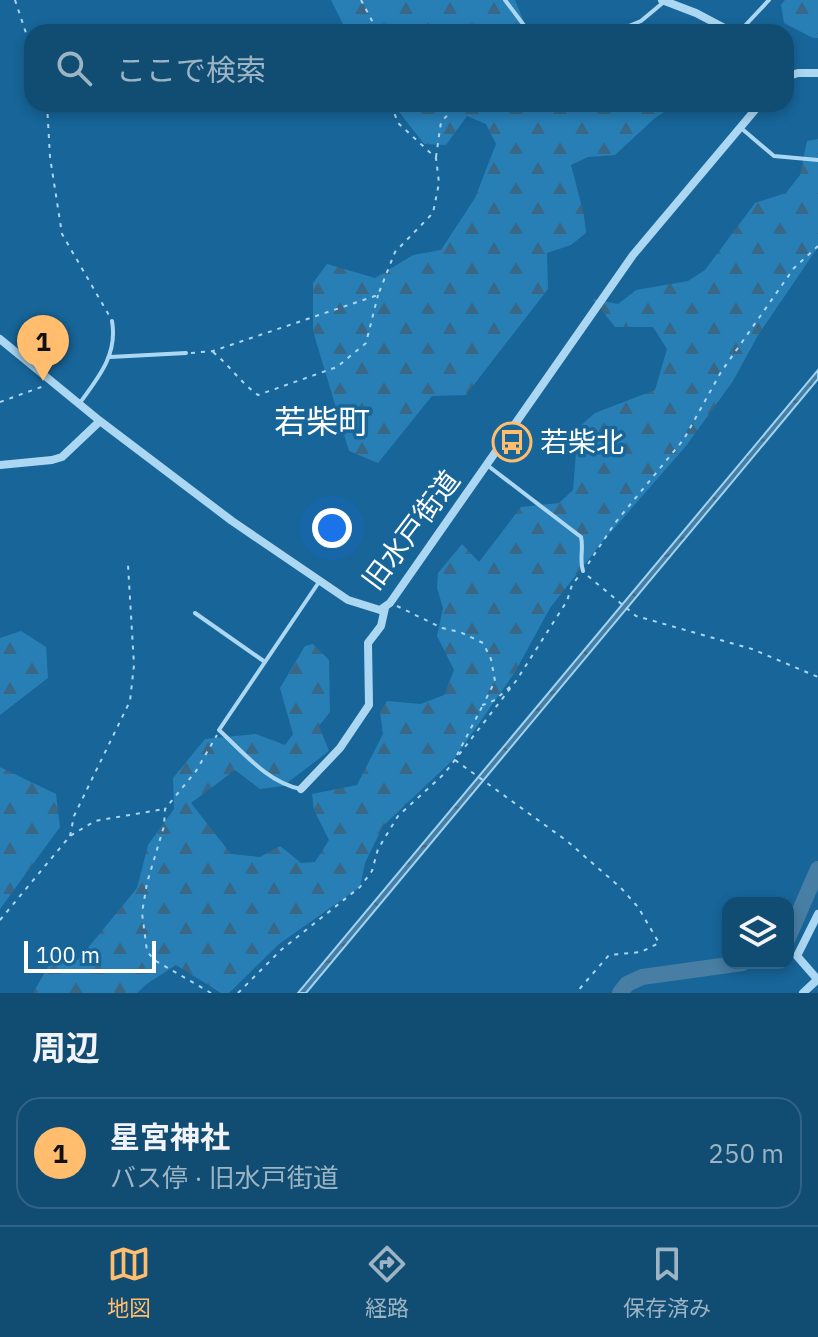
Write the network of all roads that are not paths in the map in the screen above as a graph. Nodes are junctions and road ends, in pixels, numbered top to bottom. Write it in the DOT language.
graph roads {
  1 [pos="505,0"];
  2 [pos="664,0"];
  3 [pos="769,0"];
  4 [pos="523,24"];
  5 [pos="634,24"];
  6 [pos="717,24"];
  7 [pos="746,24"];
  8 [pos="818,73"];
  9 [pos="794,74"];
  10 [pos="754,112"];
  11 [pos="741,128"];
  12 [pos="818,160"];
  13 [pos="112,321"];
  14 [pos="0,339"];
  15 [pos="186,353"];
  16 [pos="110,357"];
  17 [pos="79,404"];
  18 [pos="100,421"];
  19 [pos="0,465"];
  20 [pos="487,465"];
  21 [pos="583,571"];
  22 [pos="319,582"];
  23 [pos="388,605"];
  24 [pos="195,613"];
  25 [pos="265,662"];
  26 [pos="301,789"];
  27 [pos="818,914"];
  28 [pos="818,979"];
  29 [pos="803,993"];
  1 -- 4 [label="lane"];
  2 -- 5 [label="lane"];
  2 -- 6 [label="street"];
  3 -- 7 [label="lane"];
  8 -- 9 [label="street"];
  10 -- 11 [label="street, 旧水戸街道"];
  11 -- 12 [label="lane"];
  11 -- 20 [label="street, 旧水戸街道"];
  13 -- 16 [label="lane"];
  14 -- 17 [label="street, 旧水戸街道"];
  15 -- 16 [label="lane"];
  16 -- 17 [label="lane"];
  17 -- 18 [label="street, 旧水戸街道"];
  18 -- 19 [label="street"];
  18 -- 22 [label="street, 旧水戸街道"];
  20 -- 21 [label="lane"];
  20 -- 23 [label="street, 旧水戸街道"];
  22 -- 23 [label="street, 旧水戸街道"];
  22 -- 25 [label="lane"];
  23 -- 26 [label="street"];
  24 -- 25 [label="lane"];
  25 -- 26 [label="lane"];
  27 -- 28 [label="street"];
  28 -- 29 [label="street"];
}
